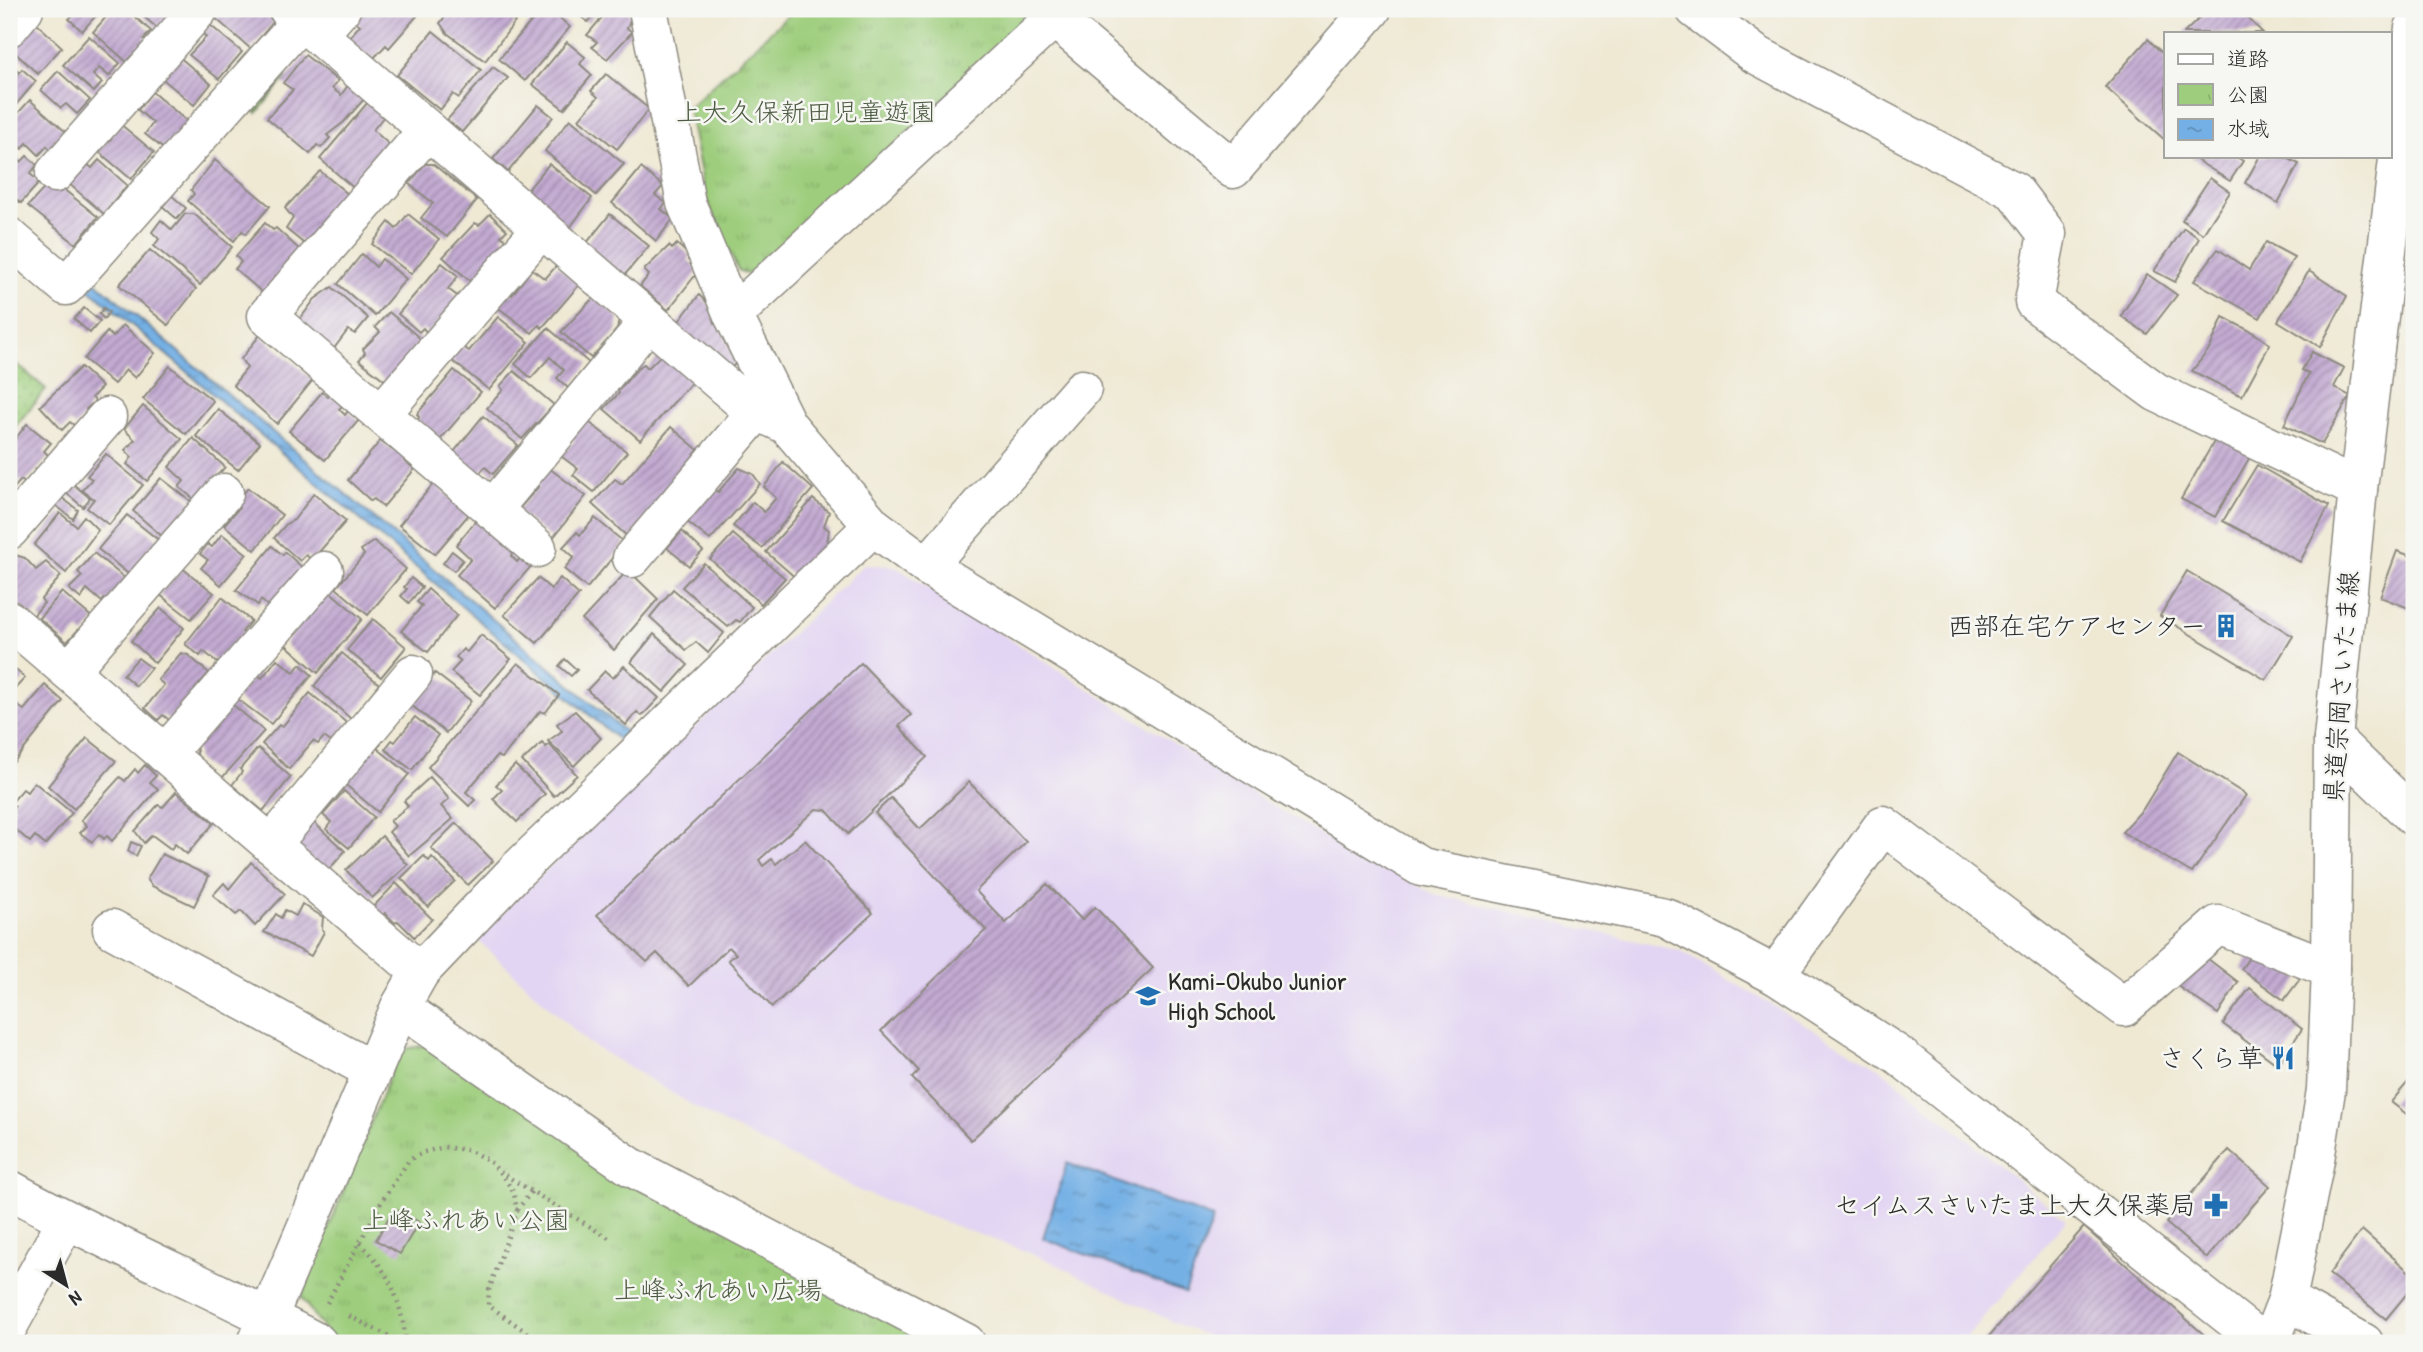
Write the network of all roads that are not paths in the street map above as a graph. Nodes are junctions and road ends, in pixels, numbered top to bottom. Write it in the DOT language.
graph roads {
  1 [pos="24,9"];
  2 [pos="199,9"];
  3 [pos="648,9"];
  4 [pos="1373,9"];
  5 [pos="1695,9"];
  6 [pos="1058,13"];
  7 [pos="312,18"];
  8 [pos="9,27"];
  9 [pos="2414,29"];
  10 [pos="428,131"];
  11 [pos="55,173"];
  12 [pos="542,228"];
  13 [pos="9,237"];
  14 [pos="733,315"];
  15 [pos="649,321"];
  16 [pos="1082,389"];
  17 [pos="381,414"];
  18 [pos="107,417"];
  19 [pos="772,418"];
  20 [pos="2357,489"];
  21 [pos="224,493"];
  22 [pos="492,510"];
  23 [pos="873,526"];
  24 [pos="9,530"];
  25 [pos="537,548"];
  26 [pos="632,558"];
  27 [pos="927,566"];
  28 [pos="324,571"];
  29 [pos="9,620"];
  30 [pos="69,671"];
  31 [pos="413,674"];
  32 [pos="2333,739"];
  33 [pos="165,754"];
  34 [pos="2414,817"];
  35 [pos="271,845"];
  36 [pos="112,929"];
  37 [pos="2331,969"];
  38 [pos="420,972"];
  39 [pos="1775,975"];
  40 [pos="400,1007"];
  41 [pos="373,1071"];
  42 [pos="9,1189"];
  43 [pos="66,1221"];
  44 [pos="2287,1300"];
  45 [pos="9,1325"];
  46 [pos="262,1330"];
  47 [pos="318,1343"];
  48 [pos="966,1343"];
  49 [pos="2263,1343"];
  50 [pos="2270,1343"];
  51 [pos="2364,1343"];
  1 -- 8 [label="street"];
  2 -- 11 [label="street"];
  3 -- 14 [label="street"];
  4 -- 6 [label="street"];
  5 -- 20 [label="street"];
  6 -- 14 [label="street"];
  7 -- 10 [label="street"];
  7 -- 13 [label="street"];
  9 -- 20 [label="street, 県道宗岡さいたま線"];
  10 -- 12 [label="street"];
  10 -- 17 [label="street"];
  12 -- 15 [label="street"];
  12 -- 17 [label="street"];
  14 -- 19 [label="street"];
  15 -- 19 [label="street"];
  15 -- 22 [label="street"];
  16 -- 27 [label="street"];
  17 -- 22 [label="street"];
  18 -- 24 [label="street"];
  19 -- 23 [label="street"];
  19 -- 26 [label="street"];
  20 -- 32 [label="street, 県道宗岡さいたま線"];
  21 -- 30 [label="street"];
  22 -- 25 [label="street"];
  23 -- 27 [label="street"];
  23 -- 38 [label="street"];
  27 -- 39 [label="street"];
  28 -- 33 [label="street"];
  29 -- 30 [label="street"];
  30 -- 33 [label="street"];
  31 -- 35 [label="street"];
  32 -- 34 [label="street"];
  32 -- 37 [label="street, 県道宗岡さいたま線"];
  33 -- 35 [label="street"];
  35 -- 38 [label="street"];
  36 -- 41 [label="street"];
  37 -- 39 [label="street"];
  37 -- 44 [label="street, 県道宗岡さいたま線"];
  38 -- 40 [label="street"];
  39 -- 49 [label="street"];
  40 -- 41 [label="street"];
  40 -- 48 [label="street"];
  41 -- 46 [label="street"];
  42 -- 43 [label="street"];
  43 -- 45 [label="street"];
  43 -- 46 [label="street"];
  44 -- 50 [label="street, 県道宗岡さいたま線"];
  44 -- 51 [label="street"];
  46 -- 47 [label="street"];
}
